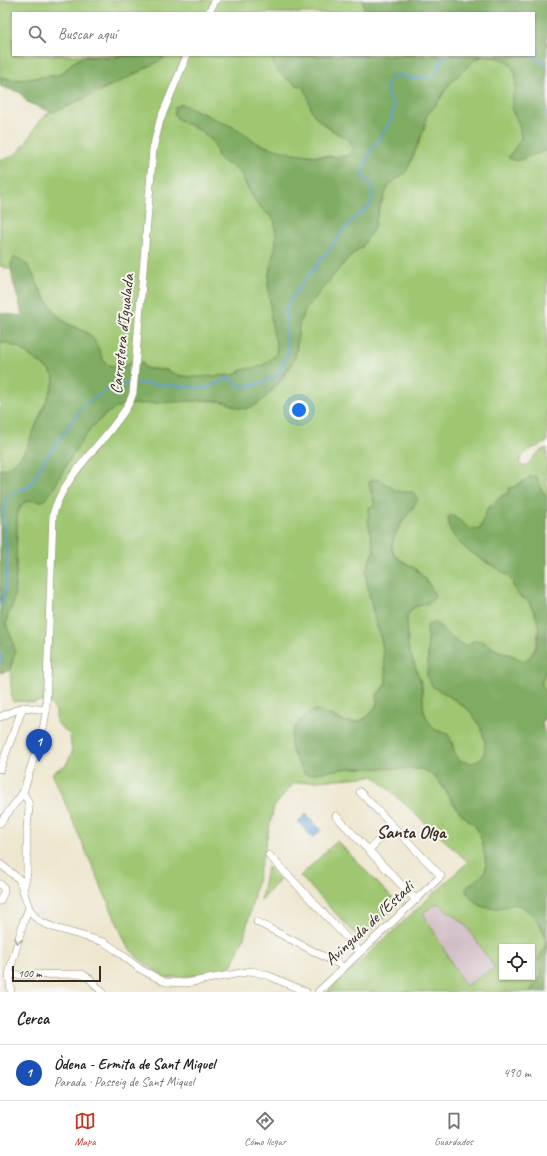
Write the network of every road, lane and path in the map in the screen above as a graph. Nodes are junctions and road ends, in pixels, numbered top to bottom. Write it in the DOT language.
graph roads {
  1 [pos="216,0"];
  2 [pos="209,12"];
  3 [pos="187,56"];
  4 [pos="24,707"];
  5 [pos="46,710"];
  6 [pos="0,717"];
  7 [pos="0,769"];
  8 [pos="360,792"];
  9 [pos="23,793"];
  10 [pos="3,815"];
  11 [pos="336,816"];
  12 [pos="0,823"];
  13 [pos="392,826"];
  14 [pos="369,850"];
  15 [pos="269,855"];
  16 [pos="0,864"];
  17 [pos="0,884"];
  18 [pos="23,891"];
  19 [pos="416,900"];
  20 [pos="0,901"];
  21 [pos="29,908"];
  22 [pos="257,922"];
  23 [pos="360,952"];
  24 [pos="344,967"];
  25 [pos="9,975"];
  26 [pos="175,983"];
  27 [pos="10,992"];
  28 [pos="102,992"];
  29 [pos="173,992"];
  30 [pos="306,992"];
  31 [pos="318,992"];
  1 -- 2 [label="street"];
  3 -- 5 [label="street, Carretera d'Igualada"];
  4 -- 5 [label="street"];
  4 -- 6 [label="street"];
  4 -- 7 [label="street"];
  5 -- 9 [label="street, Carretera d'Igualada"];
  8 -- 13 [label="street"];
  9 -- 10 [label="street, Carretera d'Igualada"];
  9 -- 18 [label="street"];
  10 -- 12 [label="street, Carretera d'Igualada"];
  11 -- 14 [label="street"];
  13 -- 14 [label="street"];
  13 -- 19 [label="street, Avinguda de l'Estadi"];
  14 -- 19 [label="street"];
  15 -- 23 [label="street"];
  16 -- 18 [label="street"];
  17 -- 20 [label="street"];
  18 -- 21 [label="street"];
  19 -- 23 [label="street, Avinguda de l'Estadi"];
  21 -- 25 [label="street, one-way"];
  21 -- 26 [label="street"];
  22 -- 24 [label="street"];
  23 -- 24 [label="street, Avinguda de l'Estadi"];
  24 -- 31 [label="street, Avinguda de l'Estadi"];
  25 -- 27 [label="street"];
  25 -- 28 [label="street"];
  26 -- 29 [label="street"];
  26 -- 30 [label="street"];
}
